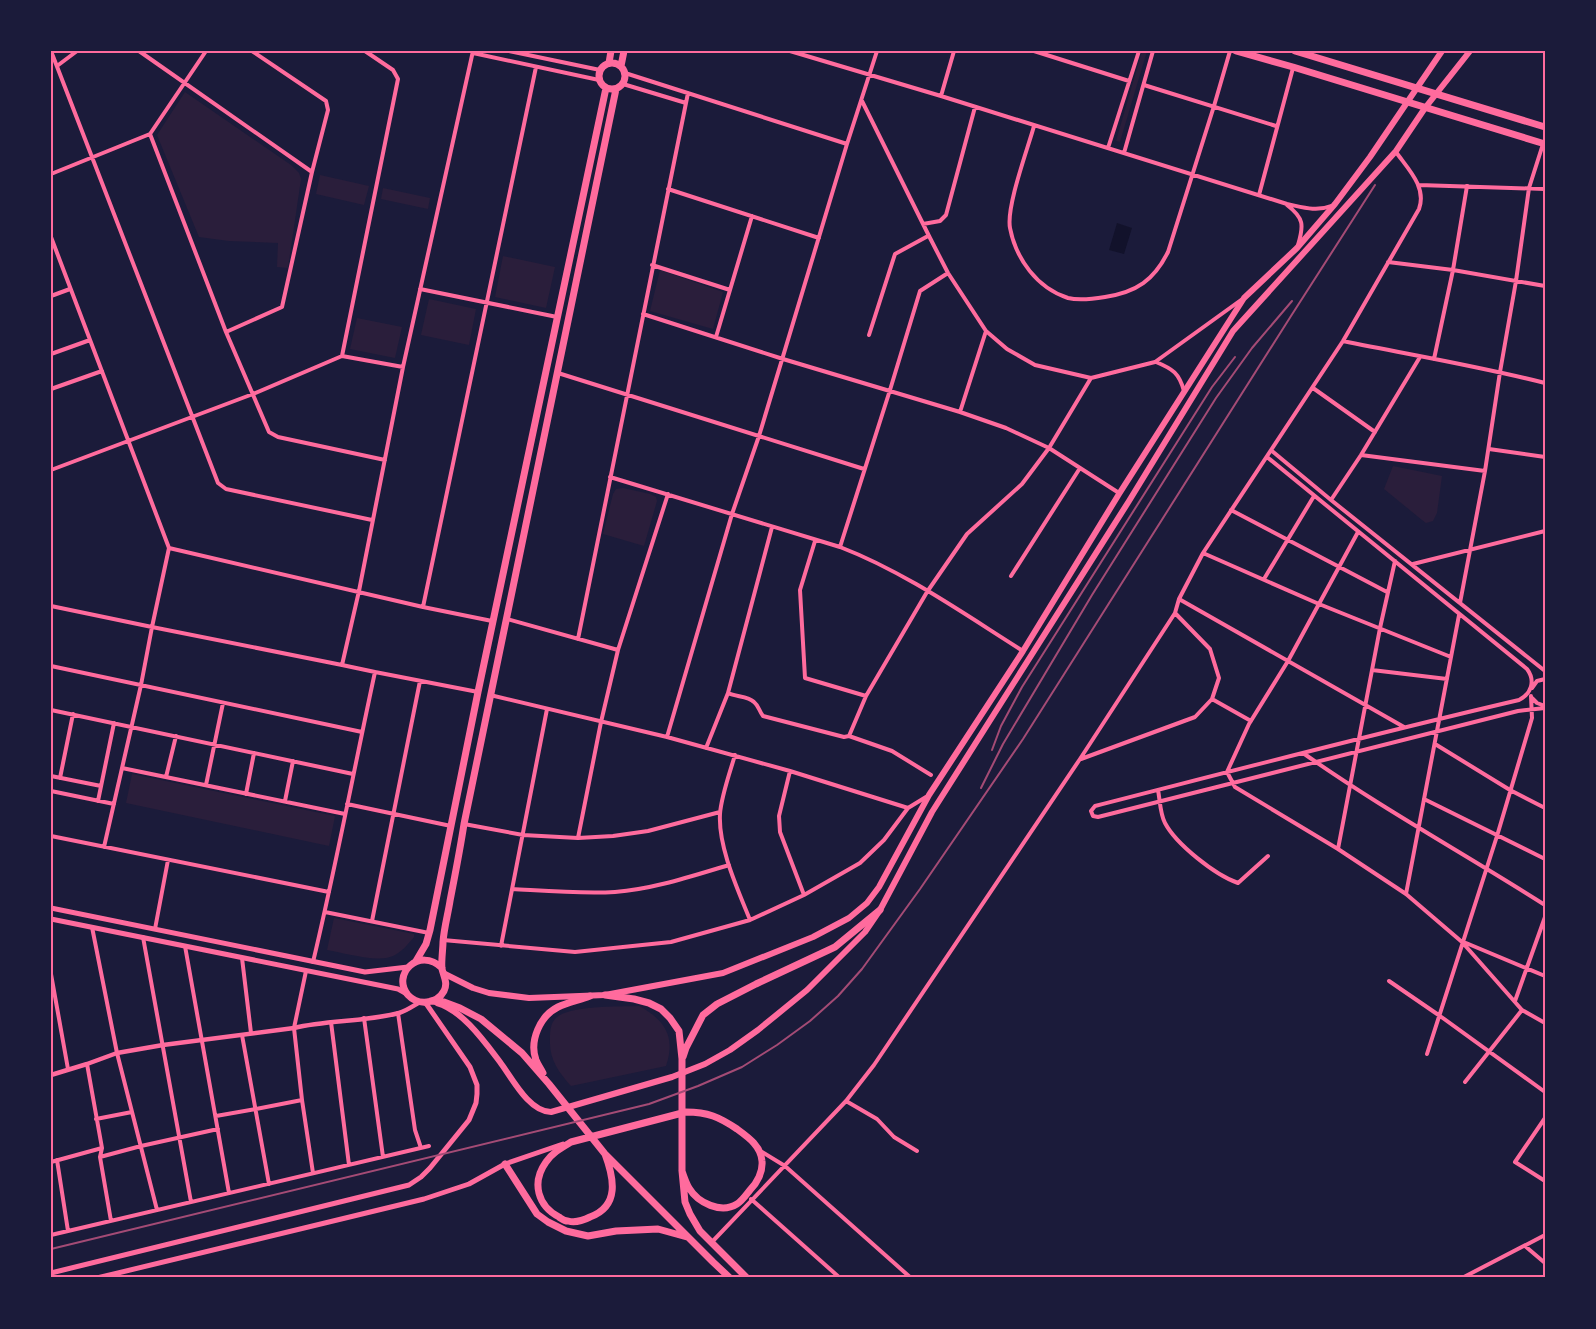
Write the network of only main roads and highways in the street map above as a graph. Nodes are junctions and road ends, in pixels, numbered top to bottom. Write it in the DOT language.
graph roads {
  1 [pos="611,51"];
  2 [pos="624,51"];
  3 [pos="1236,51"];
  4 [pos="1295,51"];
  5 [pos="1442,51"];
  6 [pos="1470,51"];
  7 [pos="1306,52"];
  8 [pos="609,63"];
  9 [pos="621,66"];
  10 [pos="1417,87"];
  11 [pos="606,88"];
  12 [pos="616,89"];
  13 [pos="1438,94"];
  14 [pos="1408,102"];
  15 [pos="1425,108"];
  16 [pos="1545,126"];
  17 [pos="1544,144"];
  18 [pos="51,908"];
  19 [pos="880,909"];
  20 [pos="51,919"];
  21 [pos="416,961"];
  22 [pos="408,967"];
  23 [pos="444,971"];
  24 [pos="408,995"];
  25 [pos="590,996"];
  26 [pos="605,996"];
  27 [pos="426,1002"];
  28 [pos="682,1059"];
  29 [pos="549,1084"];
  30 [pos="571,1142"];
  31 [pos="605,1154"];
  32 [pos="506,1164"];
  33 [pos="682,1171"];
  34 [pos="688,1238"];
  35 [pos="51,1273"];
  36 [pos="97,1278"];
  37 [pos="730,1278"];
  38 [pos="747,1278"];
  1 -- 8 [label="highway"];
  2 -- 9 [label="highway"];
  3 -- 14 [label="highway"];
  4 -- 7 [label="highway"];
  5 -- 10 [label="main road"];
  6 -- 13 [label="main road"];
  7 -- 10 [label="highway"];
  8 -- 9 [label="highway"];
  8 -- 11 [label="highway"];
  9 -- 12 [label="highway"];
  10 -- 13 [label="highway"];
  10 -- 14 [label="main road"];
  11 -- 12 [label="highway"];
  11 -- 21 [label="highway"];
  12 -- 23 [label="highway"];
  13 -- 15 [label="main road"];
  13 -- 16 [label="highway"];
  14 -- 15 [label="highway"];
  14 -- 26 [label="main road"];
  15 -- 17 [label="highway"];
  15 -- 19 [label="main road"];
  18 -- 22 [label="main road"];
  19 -- 27 [label="main road"];
  19 -- 28 [label="highway"];
  20 -- 24 [label="main road"];
  21 -- 22 [label="highway"];
  21 -- 23 [label="highway"];
  22 -- 24 [label="highway"];
  23 -- 25 [label="main road"];
  23 -- 27 [label="highway"];
  24 -- 27 [label="highway"];
  25 -- 26 [label="main road"];
  25 -- 29 [label="highway"];
  26 -- 28 [label="highway"];
  27 -- 29 [label="highway"];
  27 -- 35 [label="main road"];
  28 -- 33 [label="highway"];
  29 -- 31 [label="highway"];
  30 -- 31 [label="highway"];
  30 -- 32 [label="main road"];
  30 -- 33 [label="highway"];
  31 -- 34 [label="highway"];
  32 -- 34 [label="highway"];
  32 -- 36 [label="main road"];
  33 -- 38 [label="highway"];
  34 -- 37 [label="highway"];
}
